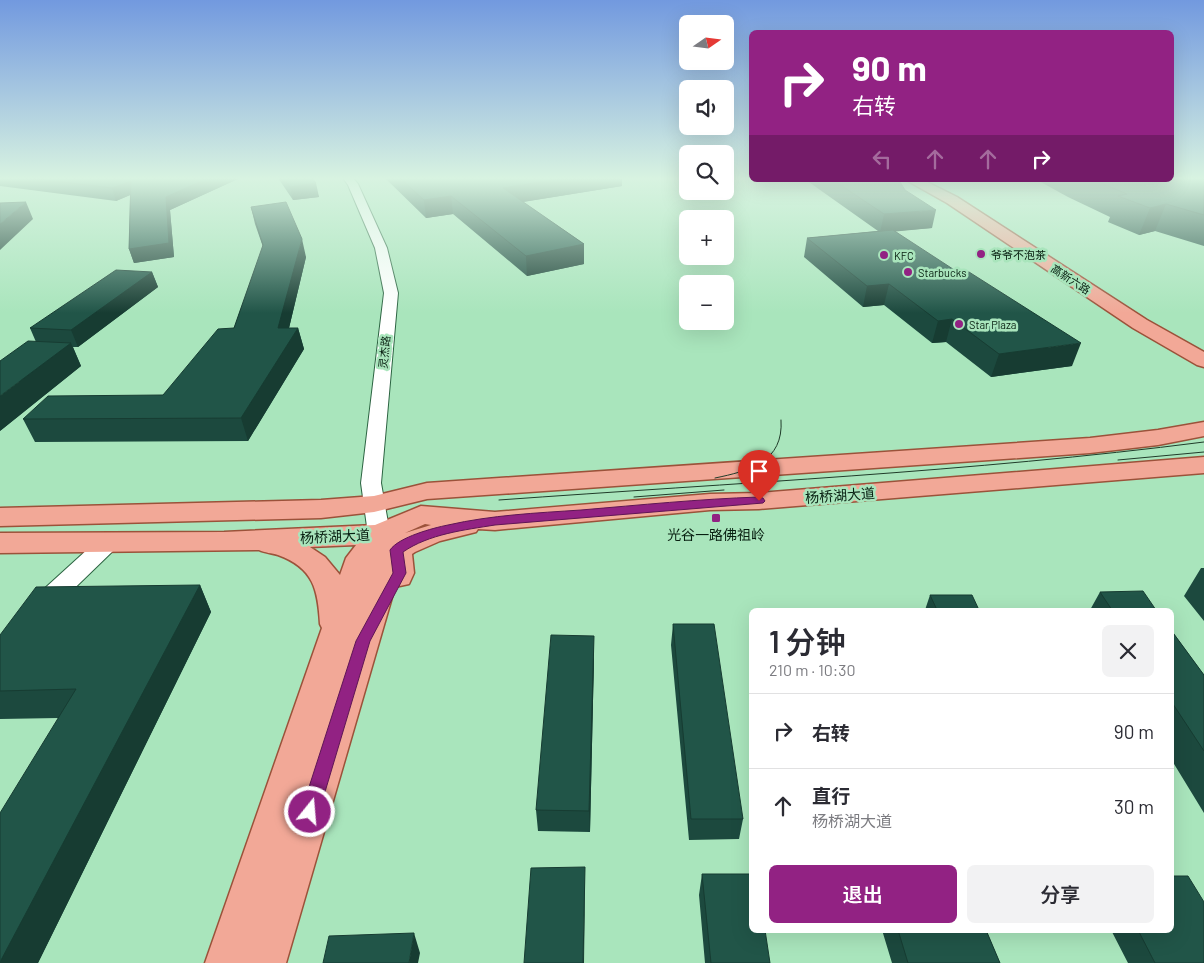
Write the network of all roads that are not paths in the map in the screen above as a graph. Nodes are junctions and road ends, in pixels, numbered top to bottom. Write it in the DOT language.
graph roads {
  1 [pos="370,223"];
  2 [pos="987,223"];
  3 [pos="1008,223"];
  4 [pos="1116,289"];
  5 [pos="1140,324"];
  6 [pos="1204,360"];
  7 [pos="1204,370"];
  8 [pos="1204,429"];
  9 [pos="1204,465"];
  10 [pos="532,484"];
  11 [pos="0,517"];
  12 [pos="377,519"];
  13 [pos="495,521"];
  14 [pos="247,541"];
  15 [pos="0,543"];
  16 [pos="108,543"];
  17 [pos="28,618"];
  18 [pos="349,638"];
  19 [pos="228,963"];
  20 [pos="263,963"];
  1 -- 12 [label="street, 灵杰路"];
  2 -- 5 [label="main road, 高新六路"];
  3 -- 4 [label="main road, 高新六路"];
  5 -- 6 [label="main road, 高新六路"];
  5 -- 7 [label="main road"];
  8 -- 10 [label="main road, 杨桥湖大道"];
  9 -- 13 [label="main road, 杨桥湖大道"];
  10 -- 12 [label="main road, 杨桥湖大道"];
  10 -- 13 [label="main road"];
  11 -- 12 [label="main road, 杨桥湖大道"];
  12 -- 13 [label="main road, 杨桥湖大道"];
  12 -- 14 [label="main road, 杨桥湖大道"];
  12 -- 18 [label="main road"];
  13 -- 18 [label="main road"];
  14 -- 16 [label="main road, 杨桥湖大道"];
  14 -- 18 [label="main road"];
  15 -- 16 [label="main road, 杨桥湖大道"];
  16 -- 17 [label="street"];
  18 -- 19 [label="main road"];
  18 -- 20 [label="main road"];
}
